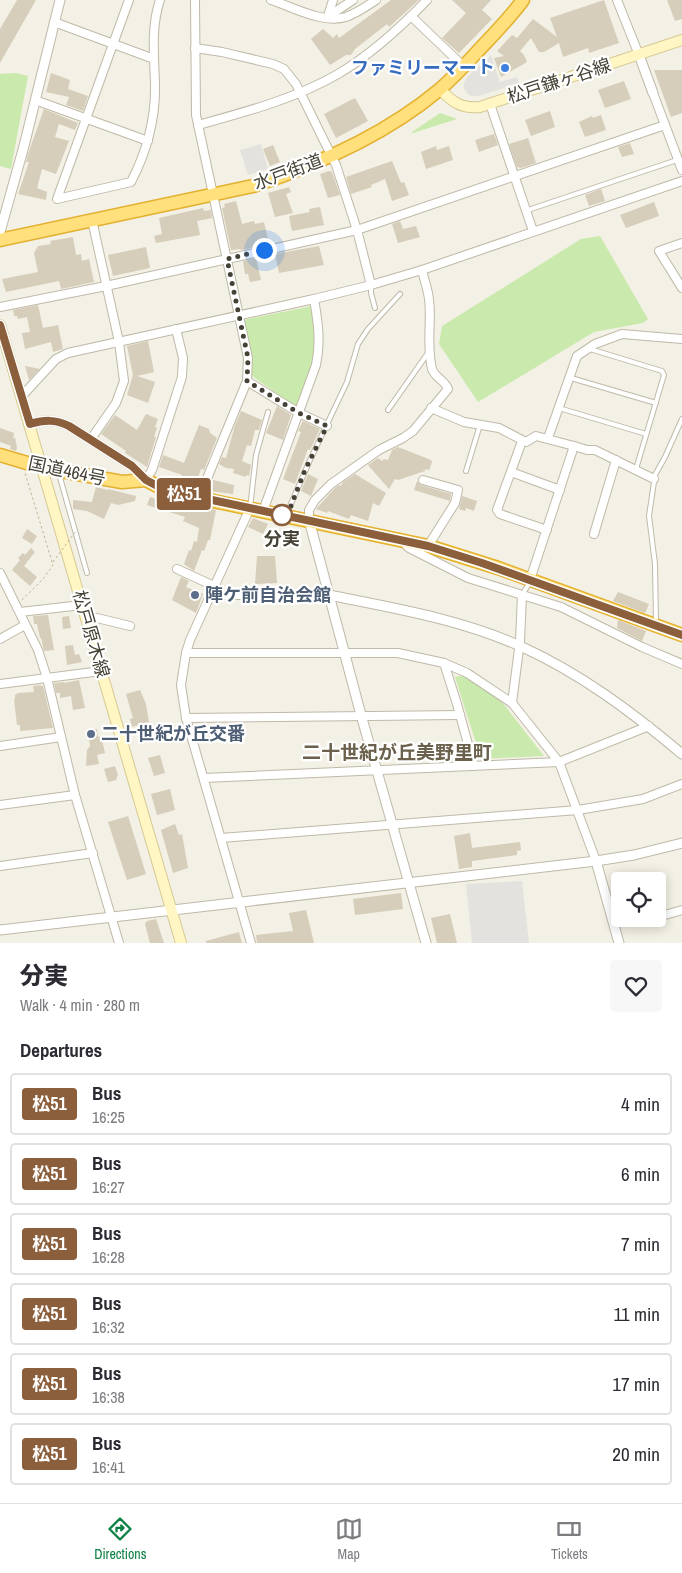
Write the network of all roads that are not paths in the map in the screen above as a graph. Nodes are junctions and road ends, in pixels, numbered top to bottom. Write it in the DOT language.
graph roads {
  1 [pos="60,0"];
  2 [pos="130,0"];
  3 [pos="160,0"];
  4 [pos="195,0"];
  5 [pos="271,0"];
  6 [pos="333,0"];
  7 [pos="353,0"];
  8 [pos="376,0"];
  9 [pos="427,0"];
  10 [pos="523,0"];
  11 [pos="617,0"];
  12 [pos="411,16"];
  13 [pos="327,17"];
  14 [pos="54,22"];
  15 [pos="682,40"];
  16 [pos="114,43"];
  17 [pos="195,48"];
  18 [pos="639,55"];
  19 [pos="154,59"];
  20 [pos="463,66"];
  21 [pos="440,90"];
  22 [pos="300,92"];
  23 [pos="653,92"];
  24 [pos="35,100"];
  25 [pos="490,104"];
  26 [pos="86,118"];
  27 [pos="198,125"];
  28 [pos="665,125"];
  29 [pos="148,141"];
  30 [pos="332,156"];
  31 [pos="678,160"];
  32 [pos="682,170"];
  33 [pos="514,177"];
  34 [pos="682,181"];
  35 [pos="213,195"];
  36 [pos="526,211"];
  37 [pos="92,220"];
  38 [pos="357,230"];
  39 [pos="533,231"];
  40 [pos="0,232"];
  41 [pos="0,240"];
  42 [pos="682,243"];
  43 [pos="227,259"];
  44 [pos="422,270"];
  45 [pos="371,285"];
  46 [pos="106,286"];
  47 [pos="682,288"];
  48 [pos="400,294"];
  49 [pos="314,299"];
  50 [pos="0,307"];
  51 [pos="375,308"];
  52 [pos="239,316"];
  53 [pos="0,325"];
  54 [pos="176,330"];
  55 [pos="682,339"];
  56 [pos="119,342"];
  57 [pos="590,349"];
  58 [pos="430,351"];
  59 [pos="571,378"];
  60 [pos="247,381"];
  61 [pos="21,397"];
  62 [pos="656,403"];
  63 [pos="431,408"];
  64 [pos="559,408"];
  65 [pos="388,410"];
  66 [pos="268,412"];
  67 [pos="299,413"];
  68 [pos="682,419"];
  69 [pos="30,424"];
  70 [pos="480,425"];
  71 [pos="327,426"];
  72 [pos="646,434"];
  73 [pos="548,438"];
  74 [pos="91,439"];
  75 [pos="522,440"];
  76 [pos="574,446"];
  77 [pos="0,455"];
  78 [pos="616,460"];
  79 [pos="636,469"];
  80 [pos="57,471"];
  81 [pos="466,471"];
  82 [pos="510,472"];
  83 [pos="654,479"];
  84 [pos="146,480"];
  85 [pos="423,480"];
  86 [pos="560,490"];
  87 [pos="199,498"];
  88 [pos="250,508"];
  89 [pos="263,511"];
  90 [pos="287,516"];
  91 [pos="310,520"];
  92 [pos="547,530"];
  93 [pos="594,534"];
  94 [pos="400,540"];
  95 [pos="428,546"];
  96 [pos="177,569"];
  97 [pos="0,573"];
  98 [pos="87,573"];
  99 [pos="530,580"];
  100 [pos="214,586"];
  101 [pos="210,595"];
  102 [pos="329,595"];
  103 [pos="522,595"];
  104 [pos="82,605"];
  105 [pos="18,608"];
  106 [pos="87,620"];
  107 [pos="25,625"];
  108 [pos="656,625"];
  109 [pos="130,626"];
  110 [pos="682,635"];
  111 [pos="0,639"];
  112 [pos="519,646"];
  113 [pos="186,653"];
  114 [pos="344,653"];
  115 [pos="444,663"];
  116 [pos="682,664"];
  117 [pos="101,671"];
  118 [pos="47,678"];
  119 [pos="0,684"];
  120 [pos="512,703"];
  121 [pos="361,715"];
  122 [pos="460,715"];
  123 [pos="186,718"];
  124 [pos="649,726"];
  125 [pos="61,737"];
  126 [pos="0,746"];
  127 [pos="682,754"];
  128 [pos="559,762"];
  129 [pos="474,766"];
  130 [pos="376,770"];
  131 [pos="204,778"];
  132 [pos="682,784"];
  133 [pos="76,795"];
  134 [pos="0,806"];
  135 [pos="578,810"];
  136 [pos="392,824"];
  137 [pos="221,838"];
  138 [pos="682,843"];
  139 [pos="93,853"];
  140 [pos="596,861"];
  141 [pos="0,866"];
  142 [pos="408,883"];
  143 [pos="239,902"];
  144 [pos="172,910"];
  145 [pos="682,910"];
  146 [pos="611,913"];
  147 [pos="666,915"];
  148 [pos="112,917"];
  149 [pos="615,927"];
  150 [pos="0,930"];
  151 [pos="119,943"];
  152 [pos="181,943"];
  153 [pos="251,943"];
  154 [pos="425,943"];
  155 [pos="619,943"];
  1 -- 14 [label="street"];
  2 -- 16 [label="street"];
  3 -- 19 [label="street"];
  4 -- 17 [label="street"];
  5 -- 13 [label="street"];
  6 -- 13 [label="street"];
  7 -- 13 [label="street"];
  8 -- 13 [label="street"];
  9 -- 12 [label="street"];
  10 -- 20 [label="highway, 水戸街道"];
  11 -- 18 [label="street"];
  12 -- 20 [label="street"];
  12 -- 22 [label="street"];
  14 -- 16 [label="street"];
  14 -- 24 [label="street"];
  15 -- 18 [label="main road, 松戸鎌ヶ谷線"];
  16 -- 19 [label="street"];
  16 -- 26 [label="street"];
  17 -- 22 [label="street"];
  17 -- 27 [label="street"];
  18 -- 23 [label="street"];
  18 -- 25 [label="main road, 松戸鎌ヶ谷線"];
  19 -- 29 [label="street"];
  20 -- 21 [label="highway, 水戸街道"];
  21 -- 25 [label="main road, 松戸鎌ヶ谷線"];
  21 -- 30 [label="highway, 水戸街道"];
  22 -- 27 [label="street"];
  22 -- 30 [label="street"];
  23 -- 28 [label="street"];
  24 -- 26 [label="street"];
  24 -- 40 [label="street"];
  25 -- 33 [label="street"];
  26 -- 29 [label="street"];
  26 -- 29 [label="street"];
  27 -- 35 [label="street"];
  28 -- 31 [label="street"];
  28 -- 33 [label="street"];
  30 -- 35 [label="highway, 水戸街道"];
  30 -- 38 [label="street"];
  31 -- 32 [label="street"];
  31 -- 36 [label="lane"];
  33 -- 36 [label="street"];
  33 -- 38 [label="street"];
  34 -- 39 [label="street"];
  35 -- 37 [label="highway, 水戸街道"];
  35 -- 43 [label="street"];
  36 -- 39 [label="street"];
  37 -- 41 [label="highway, 水戸街道"];
  37 -- 46 [label="street"];
  38 -- 43 [label="street"];
  38 -- 45 [label="street"];
  39 -- 44 [label="street"];
  42 -- 47 [label="street"];
  43 -- 46 [label="street"];
  43 -- 52 [label="street"];
  44 -- 45 [label="street"];
  44 -- 58 [label="street"];
  45 -- 49 [label="street"];
  45 -- 51 [label="lane"];
  46 -- 50 [label="street"];
  46 -- 56 [label="street"];
  48 -- 71 [label="lane"];
  49 -- 52 [label="street"];
  49 -- 67 [label="street"];
  52 -- 54 [label="street"];
  52 -- 60 [label="street"];
  53 -- 61 [label="main road, 松戸原木線"];
  54 -- 56 [label="street"];
  54 -- 84 [label="street"];
  55 -- 57 [label="street"];
  56 -- 61 [label="street"];
  56 -- 74 [label="street"];
  57 -- 59 [label="street"];
  57 -- 62 [label="lane"];
  58 -- 63 [label="street"];
  58 -- 65 [label="lane"];
  59 -- 62 [label="lane"];
  59 -- 64 [label="street"];
  60 -- 67 [label="street"];
  60 -- 87 [label="street"];
  61 -- 69 [label="main road, 松戸原木線"];
  62 -- 72 [label="lane"];
  63 -- 70 [label="street"];
  63 -- 91 [label="street"];
  64 -- 72 [label="lane"];
  64 -- 73 [label="street"];
  66 -- 88 [label="lane"];
  67 -- 71 [label="street"];
  67 -- 89 [label="street"];
  68 -- 83 [label="lane"];
  69 -- 74 [label="street"];
  69 -- 104 [label="main road, 松戸原木線"];
  70 -- 75 [label="street"];
  70 -- 81 [label="lane"];
  71 -- 90 [label="lane"];
  72 -- 79 [label="lane"];
  73 -- 75 [label="street"];
  73 -- 76 [label="street"];
  74 -- 84 [label="street"];
  75 -- 82 [label="street"];
  76 -- 78 [label="street"];
  76 -- 86 [label="street"];
  77 -- 80 [label="highway, 国道464号, bridge"];
  78 -- 79 [label="street"];
  78 -- 93 [label="street"];
  79 -- 83 [label="street"];
  80 -- 84 [label="highway, 国道464号"];
  80 -- 98 [label="lane"];
  82 -- 86 [label="street"];
  82 -- 92 [label="street"];
  83 -- 108 [label="lane"];
  84 -- 87 [label="highway, 国道464号"];
  85 -- 95 [label="street"];
  86 -- 92 [label="street"];
  87 -- 88 [label="highway, 国道464号"];
  88 -- 89 [label="highway, 国道464号"];
  88 -- 100 [label="street"];
  89 -- 90 [label="highway, 国道464号"];
  90 -- 91 [label="highway, 国道464号"];
  91 -- 94 [label="highway, 国道464号"];
  91 -- 102 [label="street"];
  92 -- 99 [label="street"];
  94 -- 95 [label="highway, 国道464号"];
  94 -- 103 [label="street"];
  95 -- 99 [label="highway, 国道464号"];
  96 -- 100 [label="street"];
  97 -- 105 [label="street"];
  99 -- 103 [label="lane"];
  99 -- 108 [label="highway, 国道464号"];
  100 -- 101 [label="street"];
  101 -- 102 [label="street"];
  101 -- 113 [label="street"];
  102 -- 112 [label="street"];
  102 -- 114 [label="street"];
  103 -- 112 [label="street"];
  103 -- 116 [label="street"];
  104 -- 105 [label="street"];
  104 -- 106 [label="main road, 松戸原木線"];
  105 -- 107 [label="street"];
  106 -- 109 [label="street"];
  106 -- 117 [label="main road, 松戸原木線"];
  107 -- 111 [label="street"];
  107 -- 118 [label="street"];
  108 -- 110 [label="highway, 国道464号"];
  112 -- 120 [label="street"];
  112 -- 124 [label="street"];
  113 -- 114 [label="street"];
  113 -- 123 [label="street"];
  114 -- 115 [label="street"];
  114 -- 121 [label="street"];
  115 -- 120 [label="street"];
  115 -- 122 [label="street"];
  117 -- 118 [label="street"];
  117 -- 144 [label="main road, 松戸原木線"];
  118 -- 119 [label="street"];
  118 -- 125 [label="street"];
  120 -- 128 [label="street"];
  121 -- 122 [label="street"];
  121 -- 123 [label="street"];
  121 -- 130 [label="street"];
  122 -- 129 [label="street"];
  123 -- 131 [label="street"];
  124 -- 127 [label="street"];
  124 -- 128 [label="street"];
  125 -- 126 [label="street"];
  125 -- 133 [label="street"];
  128 -- 129 [label="street"];
  128 -- 135 [label="street"];
  129 -- 130 [label="street"];
  130 -- 131 [label="street"];
  130 -- 136 [label="street"];
  131 -- 137 [label="street"];
  132 -- 135 [label="street"];
  133 -- 134 [label="street"];
  133 -- 139 [label="street"];
  135 -- 136 [label="street"];
  135 -- 140 [label="street"];
  136 -- 137 [label="street"];
  136 -- 142 [label="street"];
  137 -- 143 [label="street"];
  138 -- 140 [label="street"];
  139 -- 141 [label="street"];
  139 -- 148 [label="street"];
  140 -- 142 [label="street"];
  140 -- 146 [label="street"];
  142 -- 143 [label="street"];
  142 -- 154 [label="street"];
  143 -- 144 [label="street"];
  143 -- 153 [label="street"];
  144 -- 148 [label="street"];
  144 -- 152 [label="main road, 松戸原木線"];
  145 -- 147 [label="street"];
  148 -- 150 [label="street"];
  148 -- 151 [label="street"];
  149 -- 155 [label="street"];
}
